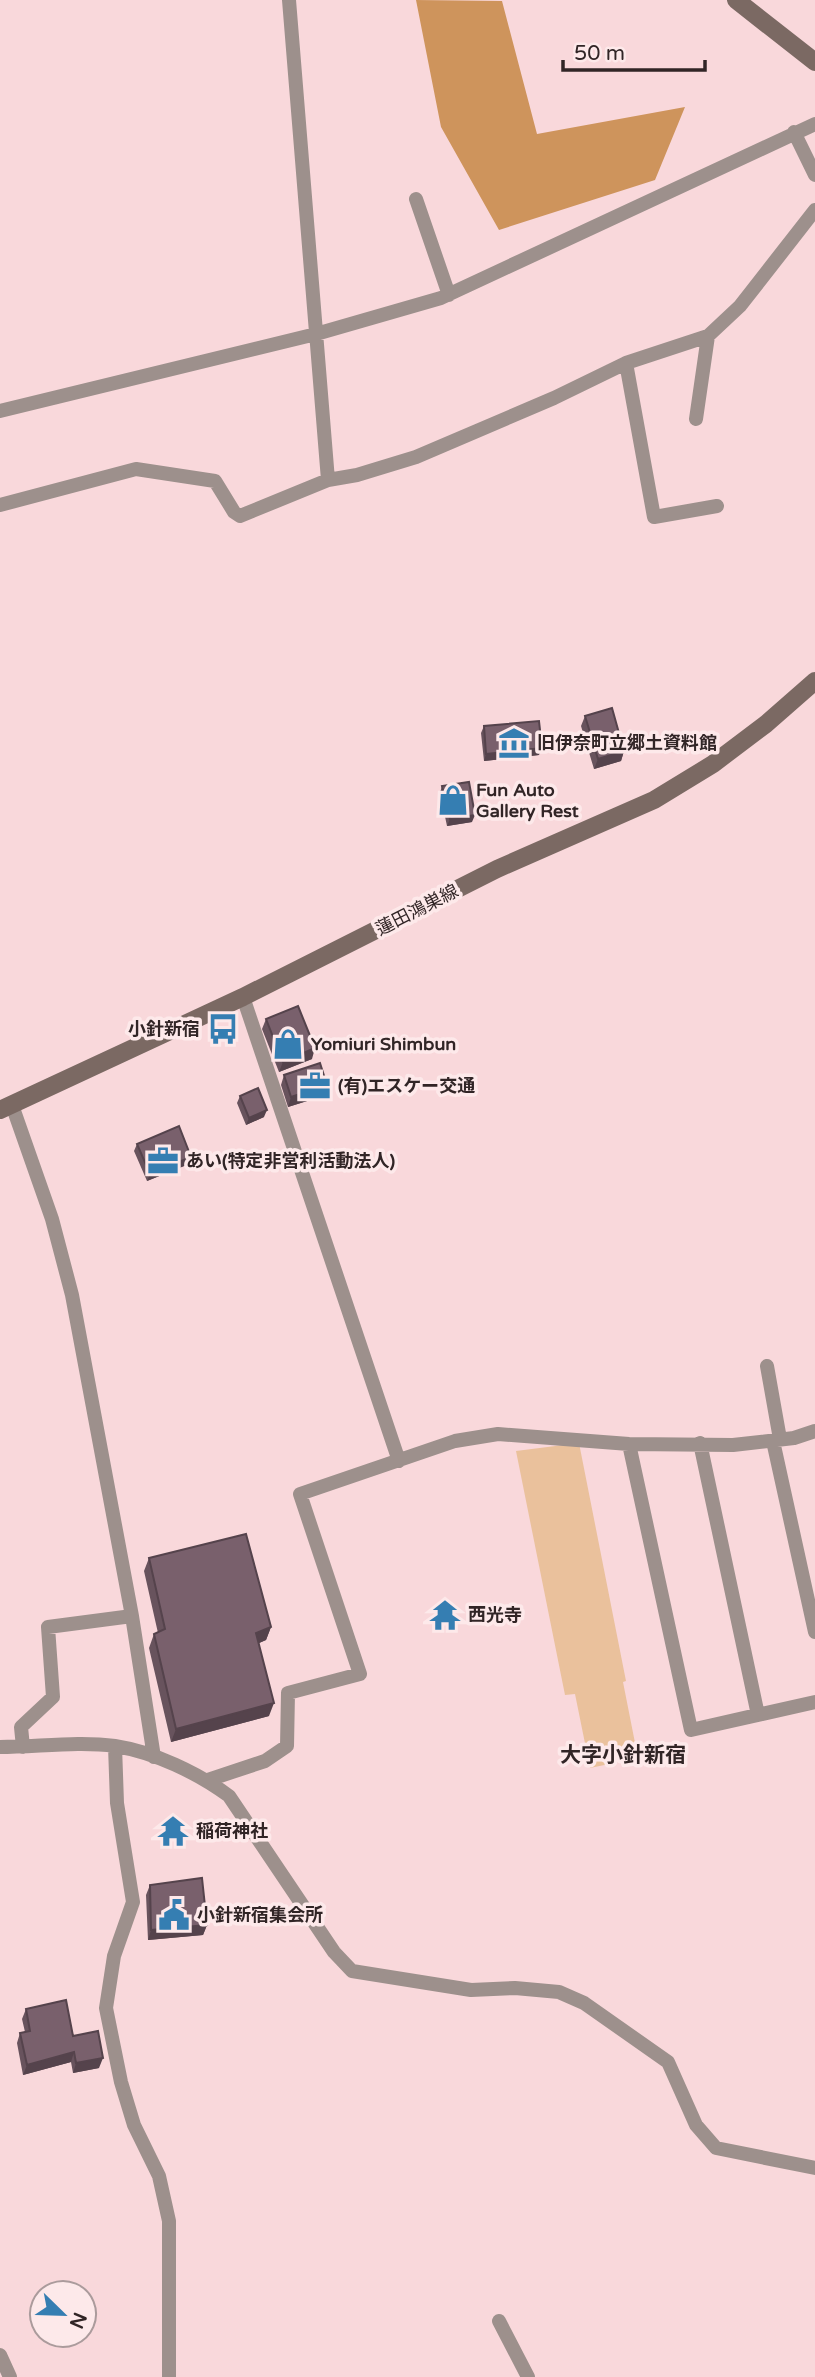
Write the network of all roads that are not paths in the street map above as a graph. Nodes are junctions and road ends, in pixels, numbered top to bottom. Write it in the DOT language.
graph roads {
  1 [pos="289,0"];
  2 [pos="736,0"];
  3 [pos="815,62"];
  4 [pos="815,124"];
  5 [pos="794,132"];
  6 [pos="815,175"];
  7 [pos="416,199"];
  8 [pos="815,210"];
  9 [pos="449,295"];
  10 [pos="316,334"];
  11 [pos="708,336"];
  12 [pos="626,363"];
  13 [pos="0,411"];
  14 [pos="696,419"];
  15 [pos="328,480"];
  16 [pos="0,505"];
  17 [pos="717,506"];
  18 [pos="815,681"];
  19 [pos="243,997"];
  20 [pos="6,1108"];
  21 [pos="767,1366"];
  22 [pos="808,1433"];
  23 [pos="776,1440"];
  24 [pos="700,1443"];
  25 [pos="629,1444"];
  26 [pos="815,1444"];
  27 [pos="399,1461"];
  28 [pos="132,1616"];
  29 [pos="815,1632"];
  30 [pos="815,1702"];
  31 [pos="758,1715"];
  32 [pos="115,1746"];
  33 [pos="0,1747"];
  34 [pos="23,1747"];
  35 [pos="154,1757"];
  36 [pos="208,1780"];
  37 [pos="815,2168"];
  38 [pos="499,2320"];
  39 [pos="169,2377"];
  40 [pos="528,2377"];
  1 -- 10 [label="street"];
  2 -- 3 [label="main road"];
  4 -- 5 [label="street"];
  5 -- 6 [label="street"];
  5 -- 9 [label="street"];
  7 -- 9 [label="street"];
  8 -- 11 [label="street"];
  9 -- 10 [label="street"];
  10 -- 13 [label="street"];
  10 -- 15 [label="street"];
  11 -- 12 [label="street"];
  11 -- 14 [label="street"];
  12 -- 15 [label="street"];
  12 -- 17 [label="street"];
  15 -- 16 [label="street"];
  18 -- 19 [label="main road, 蓮田鴻巣線"];
  19 -- 20 [label="main road, 蓮田鴻巣線"];
  19 -- 27 [label="street"];
  20 -- 28 [label="street"];
  21 -- 23 [label="street"];
  22 -- 23 [label="street"];
  22 -- 26 [label="street"];
  23 -- 24 [label="street"];
  23 -- 29 [label="street"];
  24 -- 25 [label="street"];
  24 -- 31 [label="street"];
  25 -- 27 [label="street"];
  25 -- 31 [label="street"];
  27 -- 36 [label="street"];
  28 -- 34 [label="street"];
  28 -- 35 [label="street"];
  30 -- 31 [label="street"];
  32 -- 34 [label="street"];
  32 -- 35 [label="street"];
  32 -- 39 [label="street"];
  33 -- 34 [label="street"];
  35 -- 36 [label="street"];
  36 -- 37 [label="street"];
  38 -- 40 [label="street"];
}
